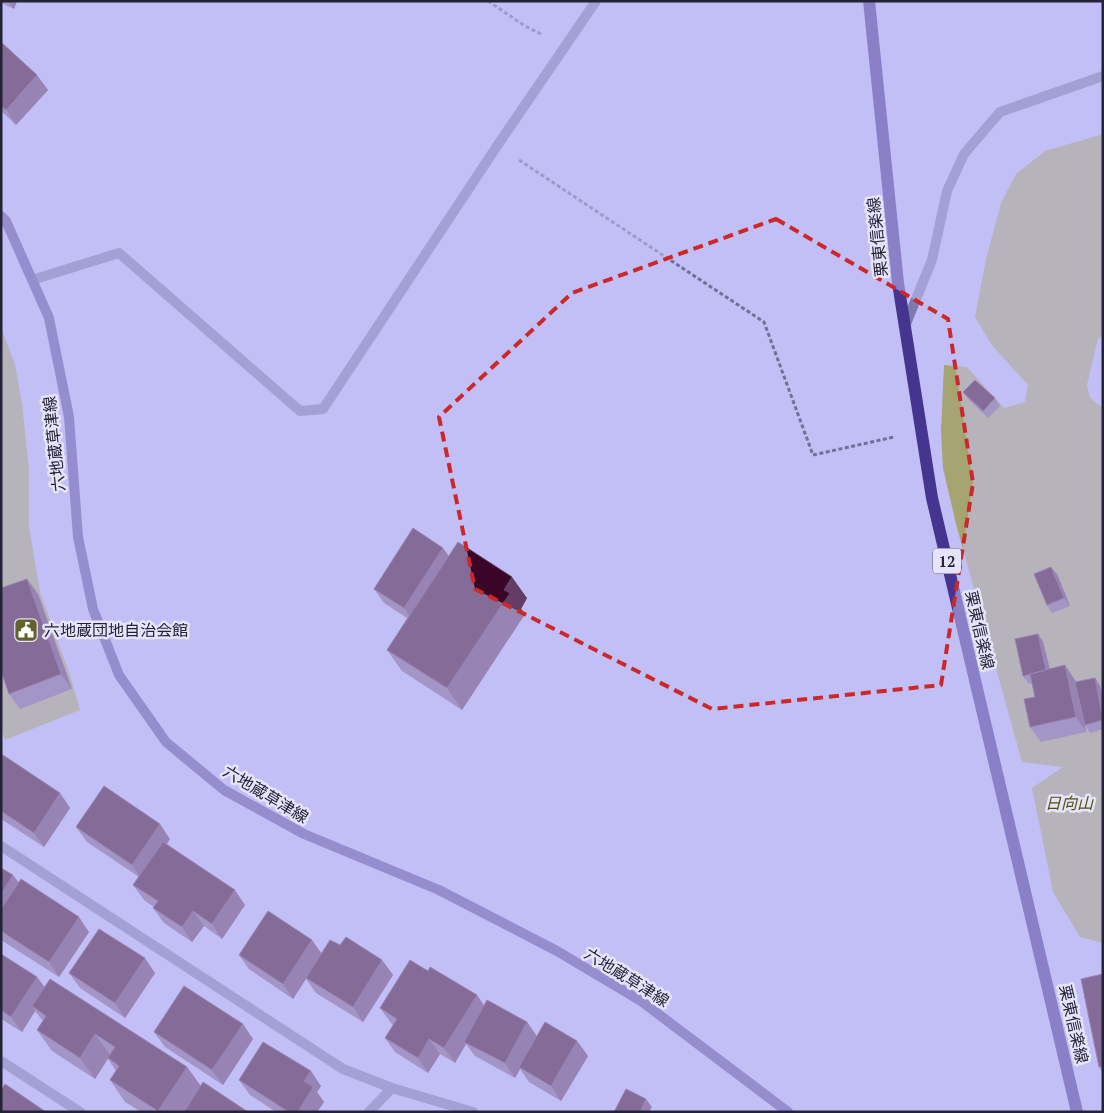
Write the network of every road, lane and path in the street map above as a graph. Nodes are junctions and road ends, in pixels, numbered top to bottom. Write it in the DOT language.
graph roads {
  1 [pos="488,1"];
  2 [pos="596,1"];
  3 [pos="869,1"];
  4 [pos="566,47"];
  5 [pos="1103,76"];
  6 [pos="497,146"];
  7 [pos="1,216"];
  8 [pos="32,280"];
  9 [pos="905,326"];
  10 [pos="922,431"];
  11 [pos="1,846"];
  12 [pos="1,1060"];
  13 [pos="392,1088"];
  14 [pos="80,1112"];
  15 [pos="369,1112"];
  16 [pos="473,1112"];
  17 [pos="788,1112"];
  18 [pos="1078,1112"];
  1 -- 4 [label="path"];
  2 -- 4 [label="street"];
  3 -- 9 [label="main road, 栗東信楽線 / 12"];
  4 -- 6 [label="street"];
  5 -- 9 [label="street"];
  6 -- 8 [label="street"];
  6 -- 10 [label="path"];
  7 -- 8 [label="main road, 六地蔵草津線"];
  8 -- 17 [label="main road, 六地蔵草津線"];
  9 -- 10 [label="main road, 栗東信楽線 / 12"];
  10 -- 18 [label="main road, 栗東信楽線 / 12"];
  11 -- 13 [label="street"];
  12 -- 14 [label="street"];
  13 -- 15 [label="street"];
  13 -- 16 [label="street"];
}
